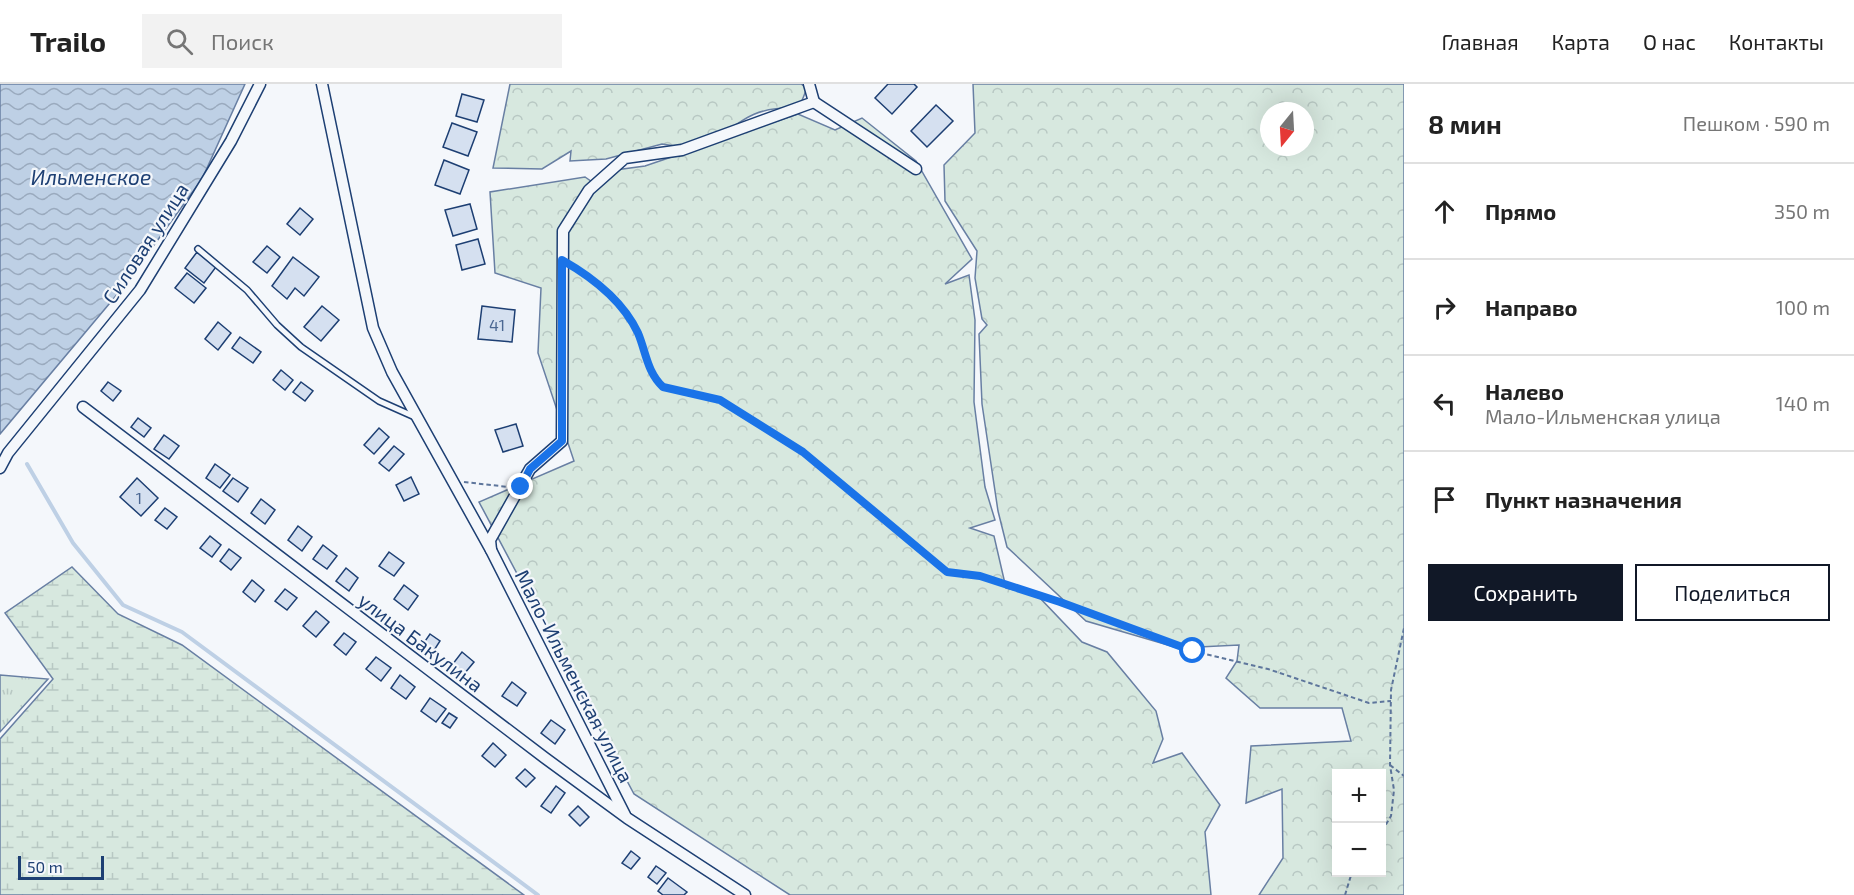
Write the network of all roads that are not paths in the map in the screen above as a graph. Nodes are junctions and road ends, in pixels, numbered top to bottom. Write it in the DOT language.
graph roads {
  1 [pos="260,84"];
  2 [pos="322,84"];
  3 [pos="809,84"];
  4 [pos="814,102"];
  5 [pos="916,170"];
  6 [pos="198,249"];
  7 [pos="83,407"];
  8 [pos="416,418"];
  9 [pos="0,468"];
  10 [pos="491,550"];
  11 [pos="627,818"];
  12 [pos="745,895"];
  1 -- 9 [label="street, Силовая улица"];
  2 -- 8 [label="street, Мало-Ильменская улица"];
  3 -- 4 [label="street"];
  4 -- 5 [label="street"];
  4 -- 10 [label="street"];
  6 -- 8 [label="lane"];
  7 -- 11 [label="street, улица Бакулина"];
  8 -- 10 [label="street, Мало-Ильменская улица"];
  10 -- 11 [label="street, Мало-Ильменская улица"];
  11 -- 12 [label="street, улица Бакулина"];
}
